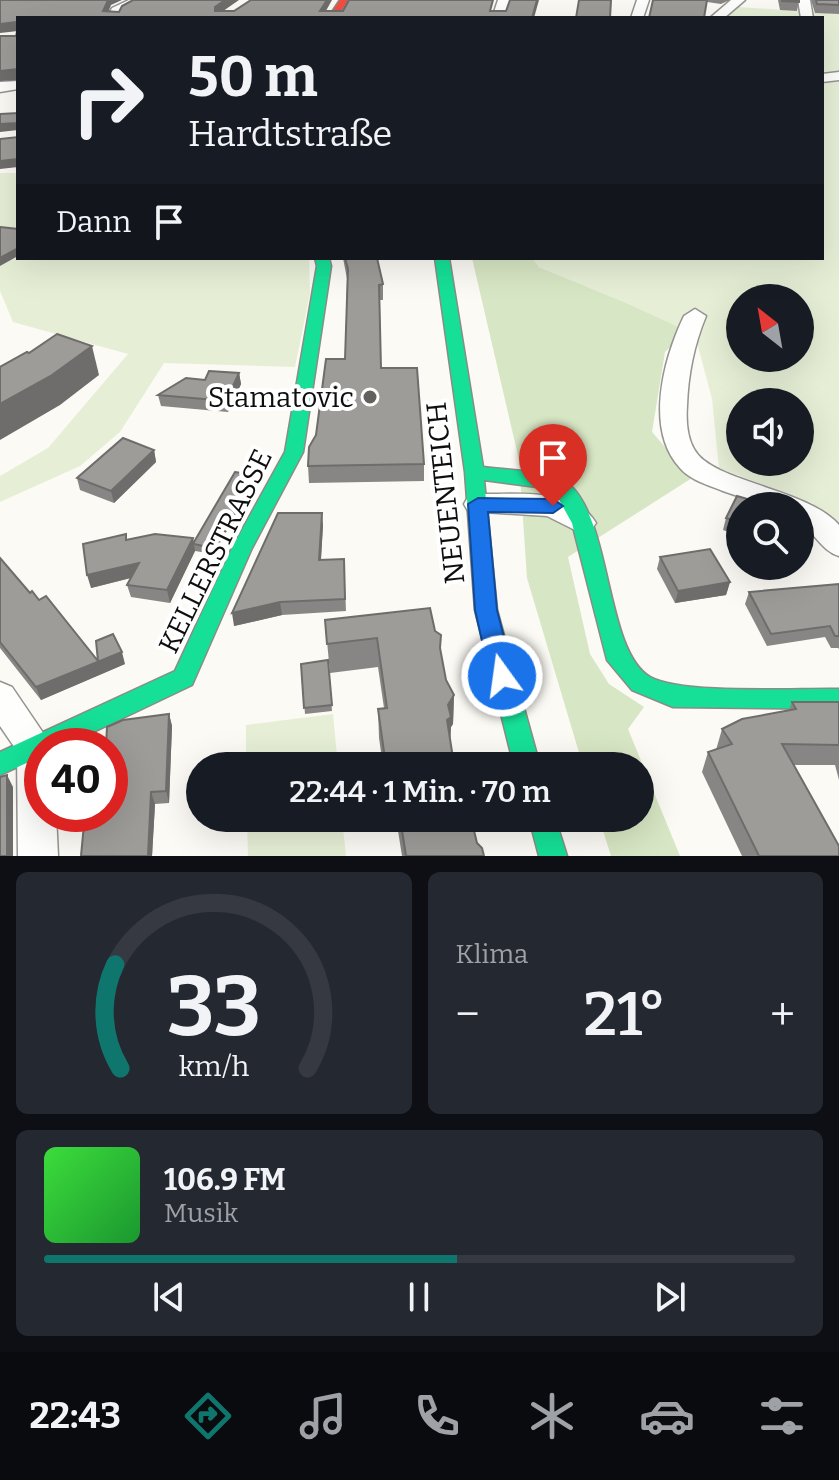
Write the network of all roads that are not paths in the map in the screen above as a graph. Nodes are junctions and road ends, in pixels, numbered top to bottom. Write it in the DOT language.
graph roads {
  1 [pos="139,0"];
  2 [pos="739,0"];
  3 [pos="114,16"];
  4 [pos="719,16"];
  5 [pos="322,260"];
  6 [pos="442,260"];
  7 [pos="695,316"];
  8 [pos="474,472"];
  9 [pos="756,492"];
  10 [pos="478,504"];
  11 [pos="814,518"];
  12 [pos="582,523"];
  13 [pos="839,545"];
  14 [pos="0,697"];
  15 [pos="839,699"];
  16 [pos="78,728"];
  17 [pos="24,732"];
  18 [pos="523,752"];
  19 [pos="24,753"];
  20 [pos="0,764"];
  21 [pos="37,832"];
  22 [pos="546,832"];
  23 [pos="38,856"];
  24 [pos="553,856"];
  1 -- 3 [label="street"];
  2 -- 4 [label="street"];
  5 -- 16 [label="street, KELLERSTRASSE"];
  6 -- 8 [label="street, NEUENTEICH"];
  7 -- 9 [label="street"];
  8 -- 10 [label="street, NEUENTEICH"];
  8 -- 12 [label="street"];
  10 -- 12 [label="street"];
  10 -- 18 [label="street, NEUENTEICH"];
  11 -- 13 [label="street"];
  12 -- 15 [label="street"];
  14 -- 17 [label="street"];
  19 -- 20 [label="street"];
  21 -- 23 [label="street"];
  22 -- 24 [label="street"];
}
